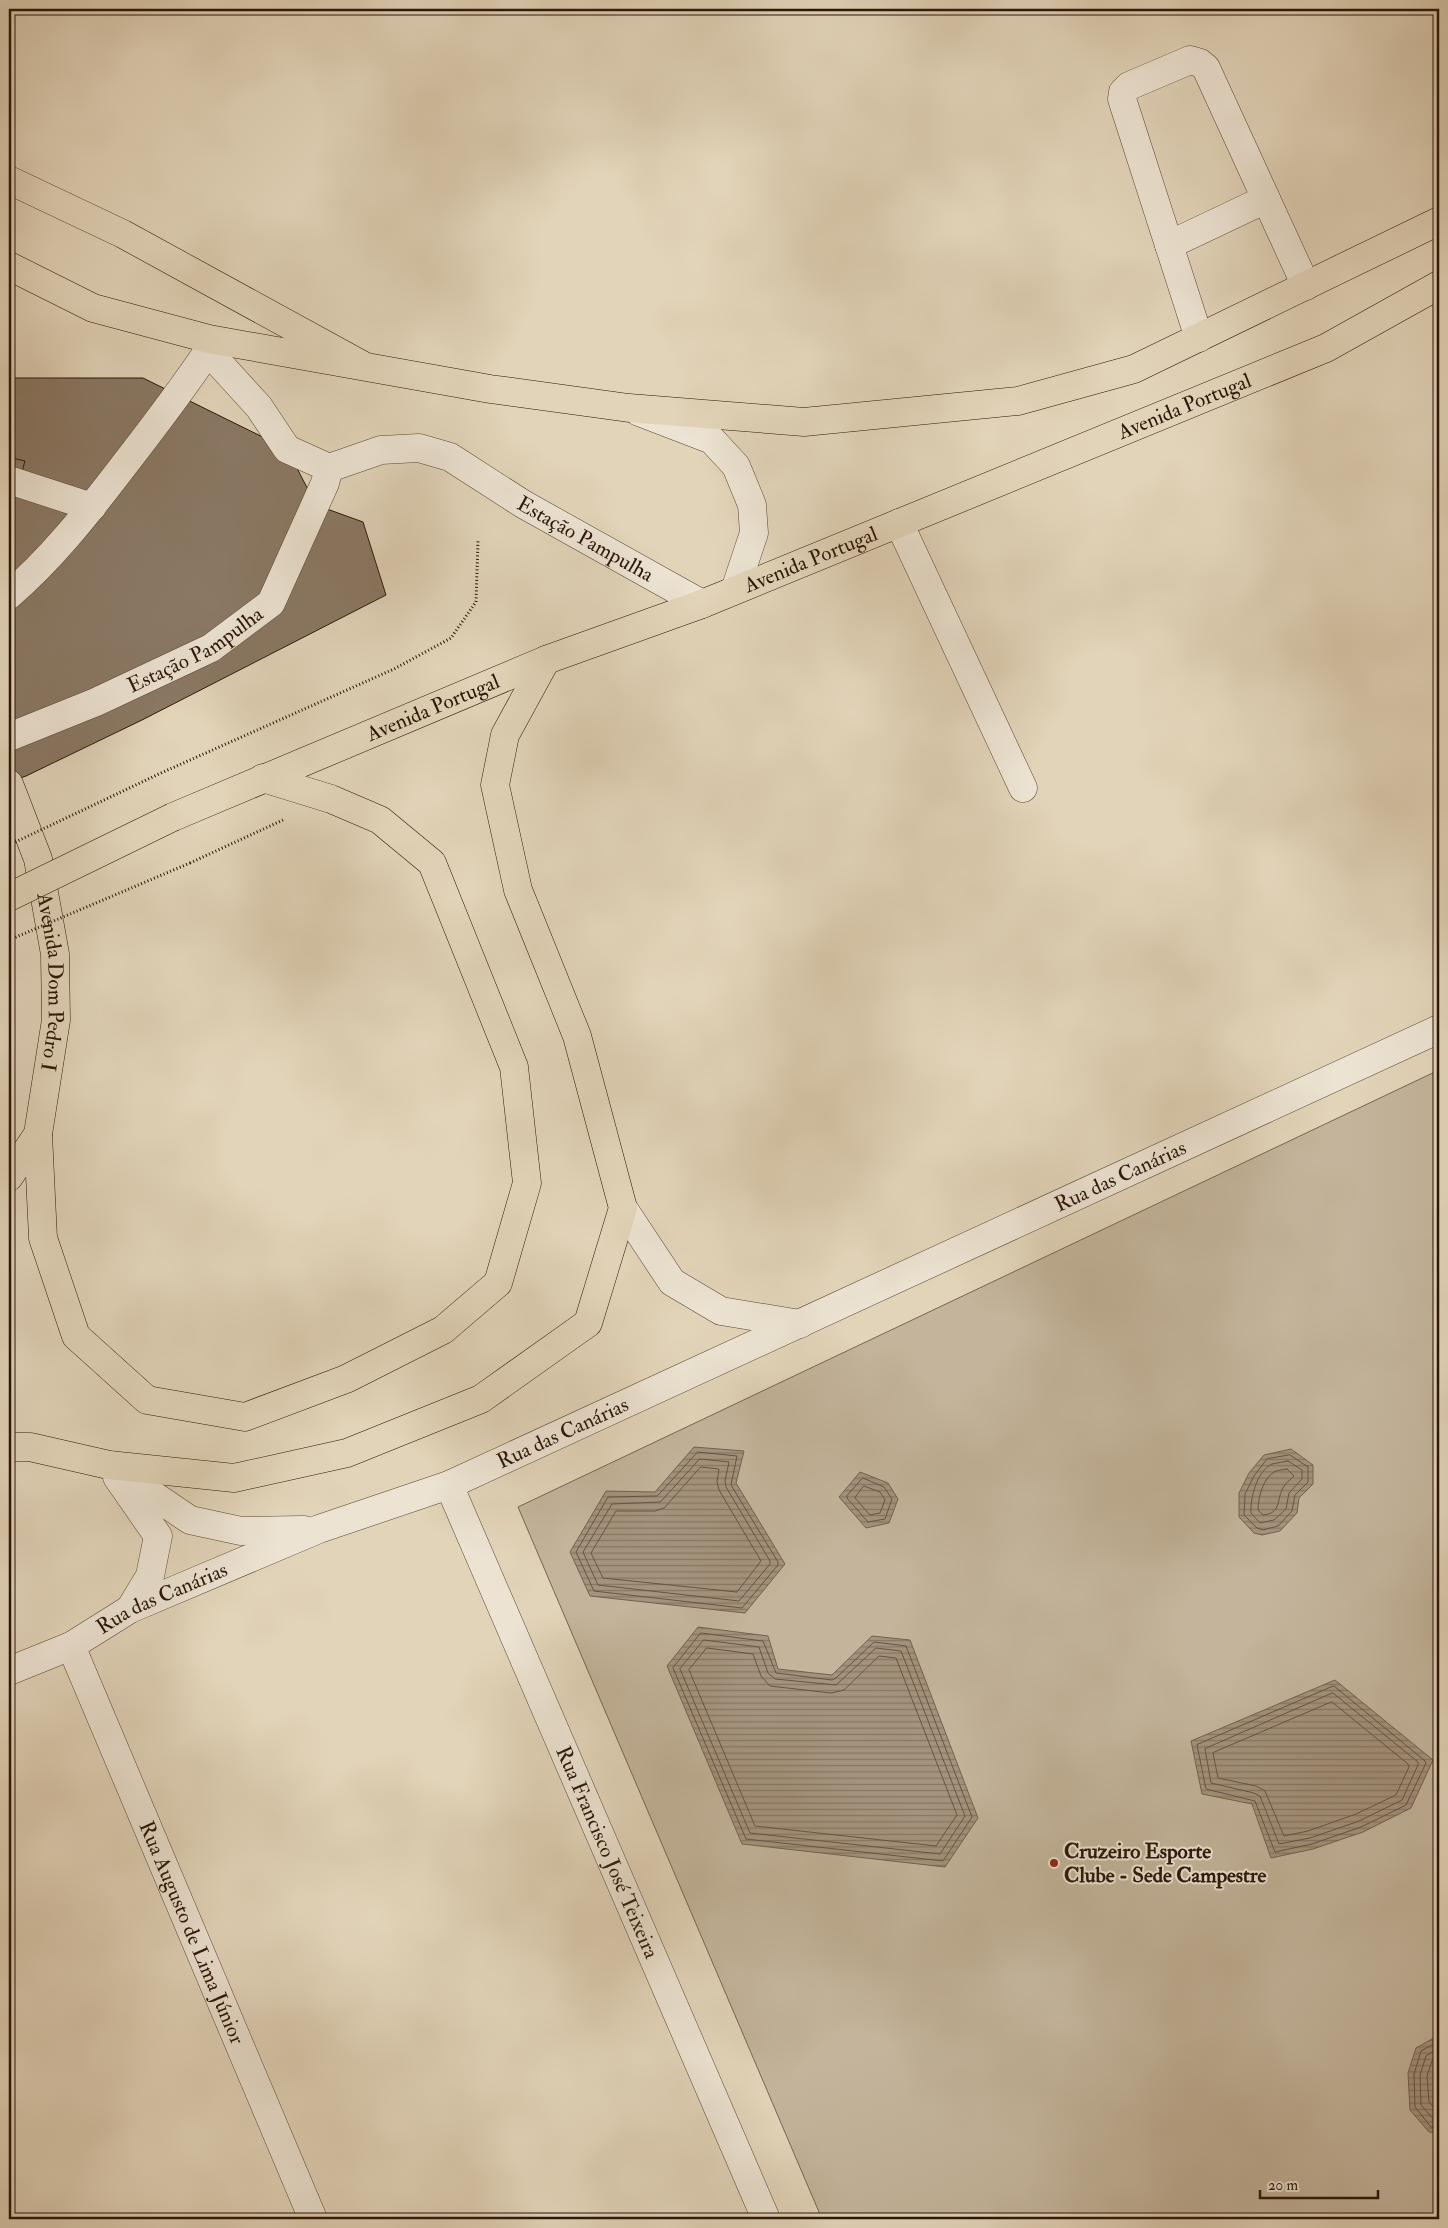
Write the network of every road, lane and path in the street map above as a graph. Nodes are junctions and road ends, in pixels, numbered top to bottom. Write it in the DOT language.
graph roads {
  1 [pos="9,180"];
  2 [pos="1266,199"];
  3 [pos="1439,221"];
  4 [pos="1169,245"];
  5 [pos="9,266"];
  6 [pos="1439,285"];
  7 [pos="1306,286"];
  8 [pos="92,307"];
  9 [pos="1199,338"];
  10 [pos="208,351"];
  11 [pos="364,366"];
  12 [pos="629,408"];
  13 [pos="327,475"];
  14 [pos="9,480"];
  15 [pos="92,507"];
  16 [pos="899,523"];
  17 [pos="478,541"];
  18 [pos="20,572"];
  19 [pos="735,590"];
  20 [pos="9,595"];
  21 [pos="702,604"];
  22 [pos="546,660"];
  23 [pos="9,737"];
  24 [pos="263,778"];
  25 [pos="9,784"];
  26 [pos="1023,788"];
  27 [pos="331,799"];
  28 [pos="9,845"];
  29 [pos="9,897"];
  30 [pos="9,940"];
  31 [pos="1439,1029"];
  32 [pos="38,1134"];
  33 [pos="9,1178"];
  34 [pos="622,1208"];
  35 [pos="800,1324"];
  36 [pos="9,1447"];
  37 [pos="109,1465"];
  38 [pos="449,1485"];
  39 [pos="319,1529"];
  40 [pos="130,1609"];
  41 [pos="71,1646"];
  42 [pos="9,1671"];
  43 [pos="313,2219"];
  44 [pos="766,2219"];
  1 -- 11 [label="main road"];
  2 -- 4 [label="street"];
  2 -- 4 [label="street"];
  2 -- 7 [label="street"];
  3 -- 7 [label="main road"];
  4 -- 9 [label="street"];
  5 -- 8 [label="main road"];
  6 -- 16 [label="main road, Avenida Portugal"];
  7 -- 9 [label="main road"];
  8 -- 10 [label="street"];
  8 -- 11 [label="main road"];
  9 -- 12 [label="main road"];
  10 -- 11 [label="street"];
  10 -- 13 [label="street"];
  10 -- 15 [label="street"];
  11 -- 12 [label="main road"];
  12 -- 19 [label="street"];
  13 -- 21 [label="street, Estação Pampulha"];
  13 -- 23 [label="street, Estação Pampulha"];
  14 -- 15 [label="street"];
  15 -- 18 [label="street"];
  16 -- 19 [label="main road, Avenida Portugal"];
  16 -- 26 [label="street"];
  17 -- 28 [label="path, bridge"];
  18 -- 20 [label="street"];
  19 -- 21 [label="main road, Avenida Portugal"];
  21 -- 22 [label="main road, Avenida Portugal"];
  22 -- 24 [label="main road, Avenida Portugal"];
  22 -- 34 [label="main road"];
  24 -- 27 [label="main road"];
  24 -- 29 [label="main road, Avenida Portugal, bridge"];
  25 -- 32 [label="main road, Avenida Dom Pedro I"];
  27 -- 30 [label="path, bridge"];
  27 -- 32 [label="main road"];
  31 -- 35 [label="street, Rua das Canárias"];
  32 -- 33 [label="main road, Avenida Dom Pedro I"];
  34 -- 35 [label="street"];
  34 -- 37 [label="main road"];
  35 -- 38 [label="street, Rua das Canárias"];
  36 -- 37 [label="main road"];
  37 -- 39 [label="street, Rua das Canárias"];
  37 -- 40 [label="street"];
  38 -- 39 [label="street, Rua das Canárias"];
  38 -- 44 [label="street, Rua Francisco José Teixeira"];
  39 -- 40 [label="street, Rua das Canárias"];
  40 -- 41 [label="street, Rua das Canárias"];
  41 -- 42 [label="street, Rua das Canárias"];
  41 -- 43 [label="street, Rua Augusto de Lima Júnior"];
}
